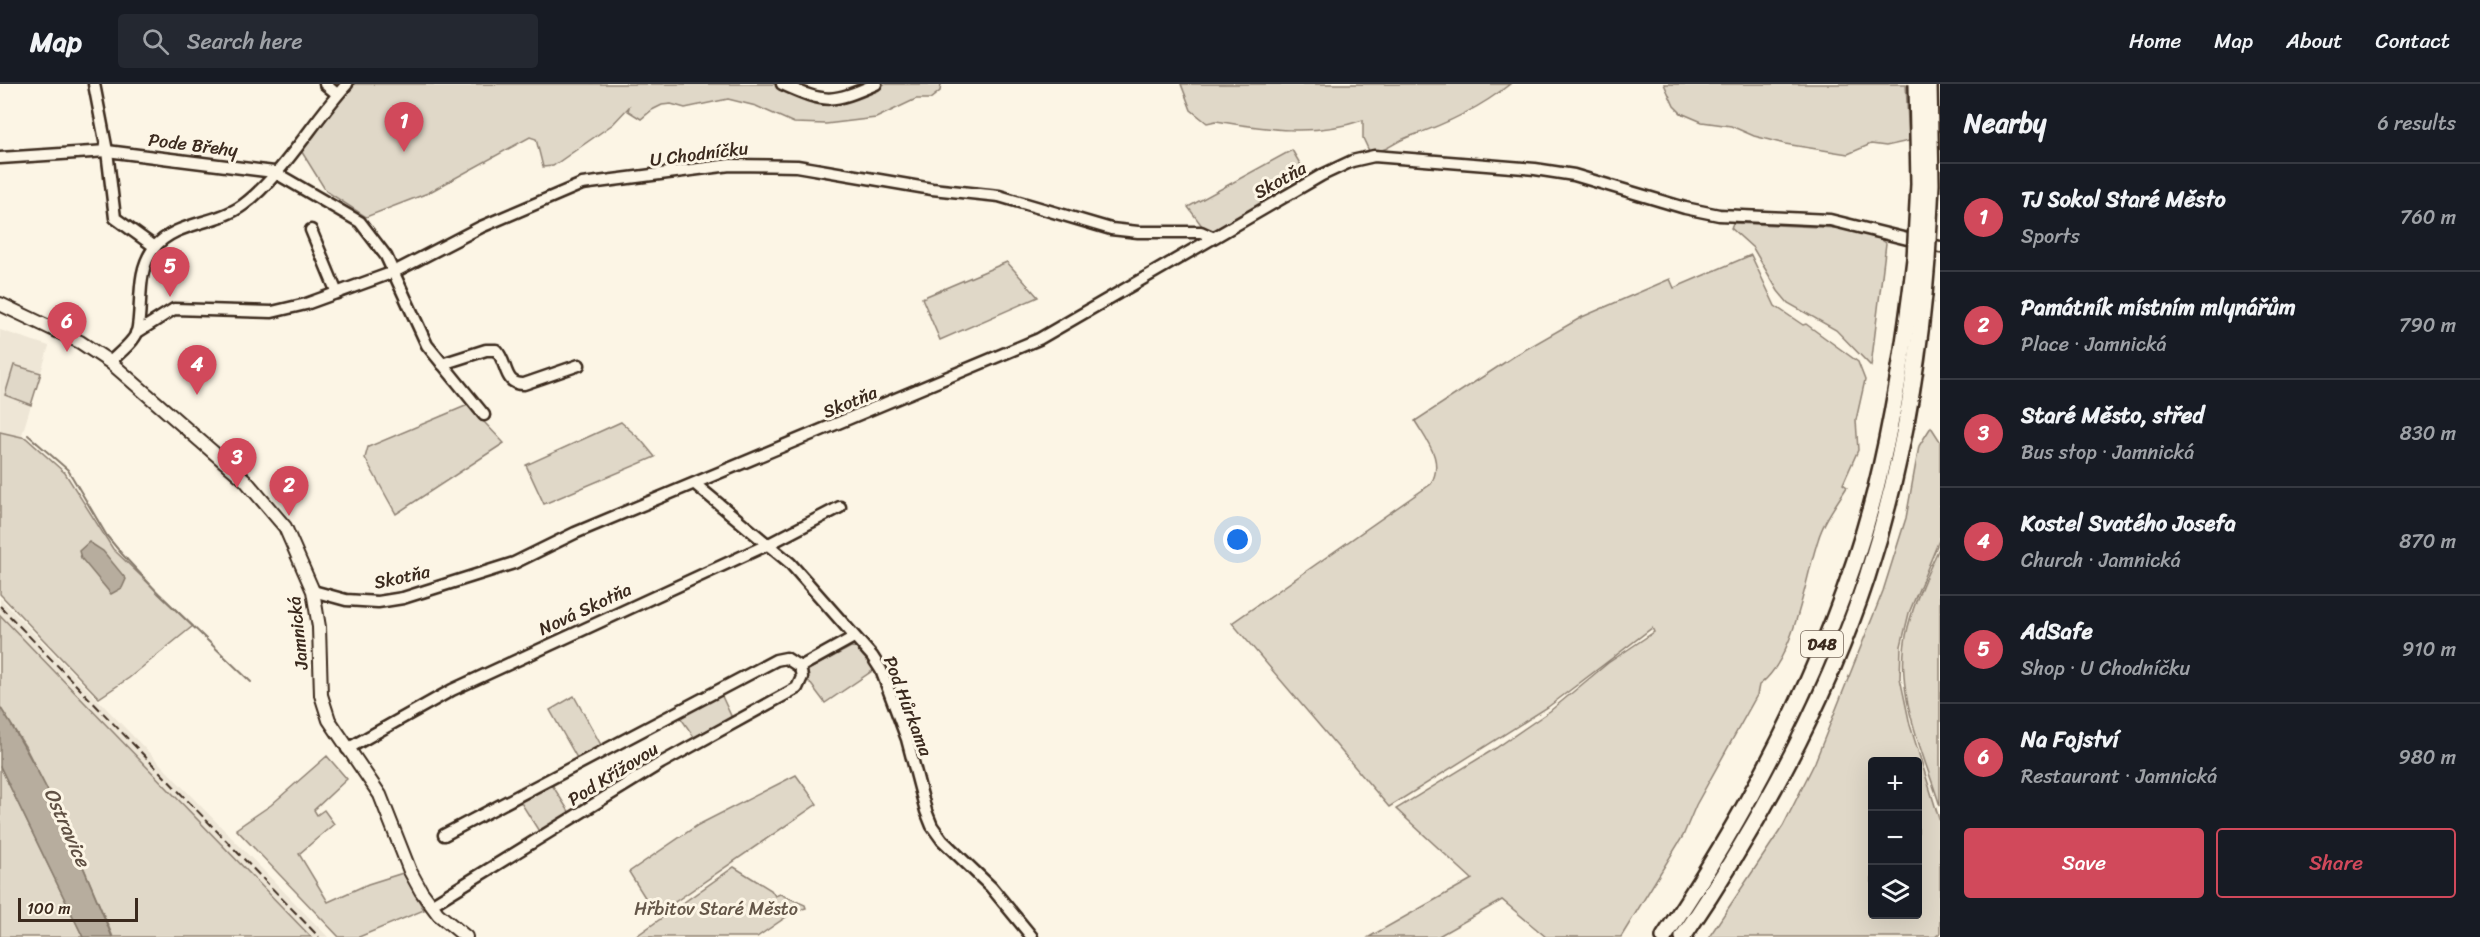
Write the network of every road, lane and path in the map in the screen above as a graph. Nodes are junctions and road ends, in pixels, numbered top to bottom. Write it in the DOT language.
graph roads {
  1 [pos="94,84"];
  2 [pos="325,84"];
  3 [pos="346,84"];
  4 [pos="782,84"];
  5 [pos="876,84"];
  6 [pos="1917,84"];
  7 [pos="1929,84"];
  8 [pos="337,94"];
  9 [pos="107,151"];
  10 [pos="0,158"];
  11 [pos="274,172"];
  12 [pos="311,230"];
  13 [pos="1212,237"];
  14 [pos="155,247"];
  15 [pos="1940,247"];
  16 [pos="1921,260"];
  17 [pos="394,272"];
  18 [pos="337,293"];
  19 [pos="0,304"];
  20 [pos="136,333"];
  21 [pos="110,362"];
  22 [pos="442,364"];
  23 [pos="579,365"];
  24 [pos="484,416"];
  25 [pos="695,484"];
  26 [pos="840,507"];
  27 [pos="769,544"];
  28 [pos="313,591"];
  29 [pos="854,637"];
  30 [pos="800,667"];
  31 [pos="347,749"];
  32 [pos="444,835"];
  33 [pos="430,905"];
  34 [pos="466,937"];
  35 [pos="1032,937"];
  36 [pos="1664,937"];
  37 [pos="1683,937"];
  1 -- 9 [label="street"];
  2 -- 8 [label="street"];
  3 -- 8 [label="street"];
  4 -- 5 [label="street"];
  6 -- 16 [label="highway, D48, bridge"];
  7 -- 16 [label="highway, D48, bridge"];
  8 -- 11 [label="street"];
  9 -- 10 [label="street, Pode Břehy"];
  9 -- 11 [label="street, Pode Břehy"];
  9 -- 14 [label="street"];
  11 -- 14 [label="street"];
  11 -- 17 [label="street"];
  12 -- 18 [label="street"];
  13 -- 15 [label="street, Skotňa"];
  13 -- 17 [label="street, U Chodníčku"];
  13 -- 25 [label="street, Skotňa"];
  14 -- 20 [label="street"];
  16 -- 36 [label="highway, D48"];
  16 -- 37 [label="highway, D48"];
  17 -- 18 [label="street, U Chodníčku"];
  17 -- 22 [label="street"];
  18 -- 20 [label="street, U Chodníčku"];
  19 -- 21 [label="main road, Jamnická"];
  20 -- 21 [label="street"];
  21 -- 28 [label="main road, Jamnická"];
  22 -- 23 [label="street"];
  22 -- 24 [label="street"];
  25 -- 27 [label="street, Pod Hůrkama"];
  25 -- 28 [label="street, Skotňa"];
  26 -- 27 [label="street, Nová Skotňa"];
  27 -- 29 [label="street, Pod Hůrkama"];
  27 -- 31 [label="street, Nová Skotňa"];
  28 -- 31 [label="main road, Jamnická"];
  29 -- 30 [label="street"];
  29 -- 35 [label="street, Pod Hůrkama"];
  30 -- 32 [label="street, Pod Křížovou"];
  30 -- 33 [label="street, Pod Křížovou"];
  31 -- 33 [label="main road, Jamnická"];
  33 -- 34 [label="main road, Jamnická"];
}
